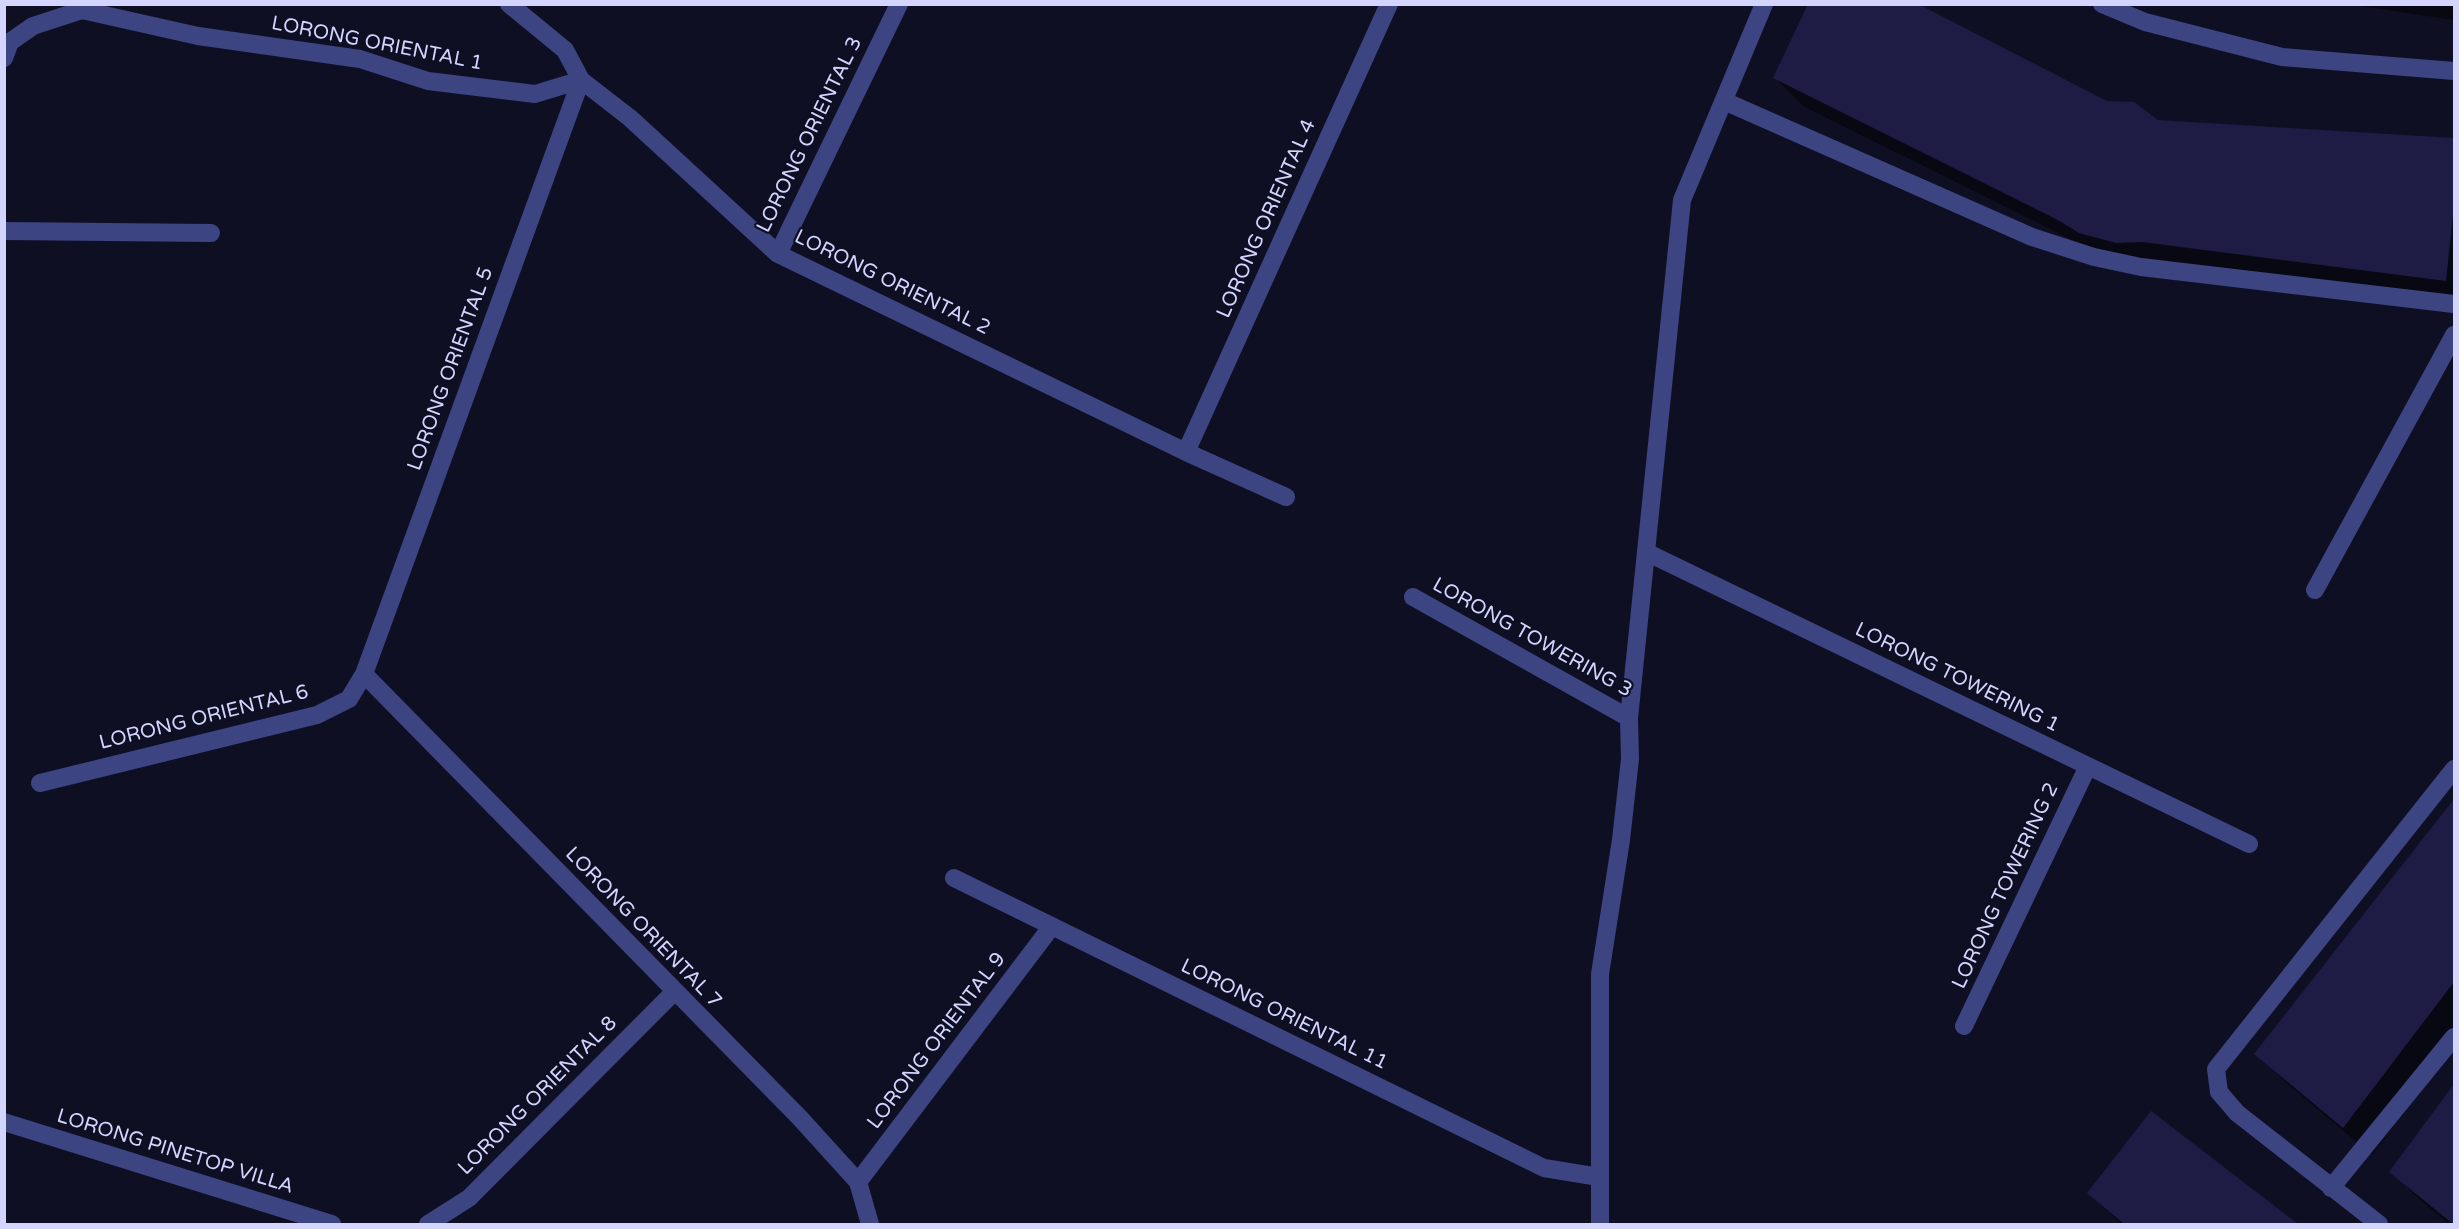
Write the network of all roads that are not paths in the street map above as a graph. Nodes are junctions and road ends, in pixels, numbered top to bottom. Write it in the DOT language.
graph roads {
  1 [pos="509,4"];
  2 [pos="899,4"];
  3 [pos="1389,4"];
  4 [pos="1764,4"];
  5 [pos="2102,4"];
  6 [pos="2147,14"];
  7 [pos="4,58"];
  8 [pos="2454,71"];
  9 [pos="580,80"];
  10 [pos="1724,100"];
  11 [pos="4,231"];
  12 [pos="211,233"];
  13 [pos="778,254"];
  14 [pos="2454,304"];
  15 [pos="2454,335"];
  16 [pos="1186,452"];
  17 [pos="1286,497"];
  18 [pos="1646,552"];
  19 [pos="2315,590"];
  20 [pos="1413,597"];
  21 [pos="364,674"];
  22 [pos="1629,718"];
  23 [pos="2088,766"];
  24 [pos="2454,769"];
  25 [pos="40,783"];
  26 [pos="2249,844"];
  27 [pos="954,878"];
  28 [pos="1052,926"];
  29 [pos="674,992"];
  30 [pos="1964,1026"];
  31 [pos="2454,1037"];
  32 [pos="4,1122"];
  33 [pos="1599,1177"];
  34 [pos="858,1182"];
  35 [pos="2331,1188"];
  36 [pos="332,1224"];
  37 [pos="428,1224"];
  38 [pos="870,1224"];
  39 [pos="1600,1224"];
  40 [pos="2379,1224"];
  1 -- 9 [label="street, LORONG ORIENTAL 2"];
  2 -- 13 [label="street, LORONG ORIENTAL 3"];
  3 -- 16 [label="street, LORONG ORIENTAL 4"];
  4 -- 10 [label="street"];
  5 -- 6 [label="street"];
  6 -- 8 [label="street"];
  7 -- 9 [label="street, LORONG ORIENTAL 1"];
  9 -- 13 [label="street, LORONG ORIENTAL 2"];
  9 -- 21 [label="street, LORONG ORIENTAL 5"];
  10 -- 14 [label="street"];
  10 -- 18 [label="street"];
  11 -- 12 [label="street"];
  13 -- 16 [label="street, LORONG ORIENTAL 2"];
  15 -- 19 [label="street"];
  16 -- 17 [label="street, LORONG ORIENTAL 2"];
  18 -- 22 [label="street"];
  18 -- 23 [label="street, LORONG TOWERING 1"];
  20 -- 22 [label="street, LORONG TOWERING 3"];
  21 -- 25 [label="street, LORONG ORIENTAL 6"];
  21 -- 29 [label="street, LORONG ORIENTAL 7"];
  22 -- 33 [label="street"];
  23 -- 26 [label="street, LORONG TOWERING 1"];
  23 -- 30 [label="street, LORONG TOWERING 2"];
  24 -- 35 [label="street"];
  27 -- 28 [label="street, LORONG ORIENTAL 11"];
  28 -- 33 [label="street, LORONG ORIENTAL 11"];
  28 -- 34 [label="street, LORONG ORIENTAL 9"];
  29 -- 34 [label="street, LORONG ORIENTAL 7"];
  29 -- 37 [label="street, LORONG ORIENTAL 8"];
  31 -- 35 [label="street"];
  32 -- 36 [label="street, LORONG PINETOP VILLA"];
  33 -- 39 [label="street"];
  34 -- 38 [label="street, LORONG ORIENTAL 7"];
  35 -- 40 [label="street"];
}
